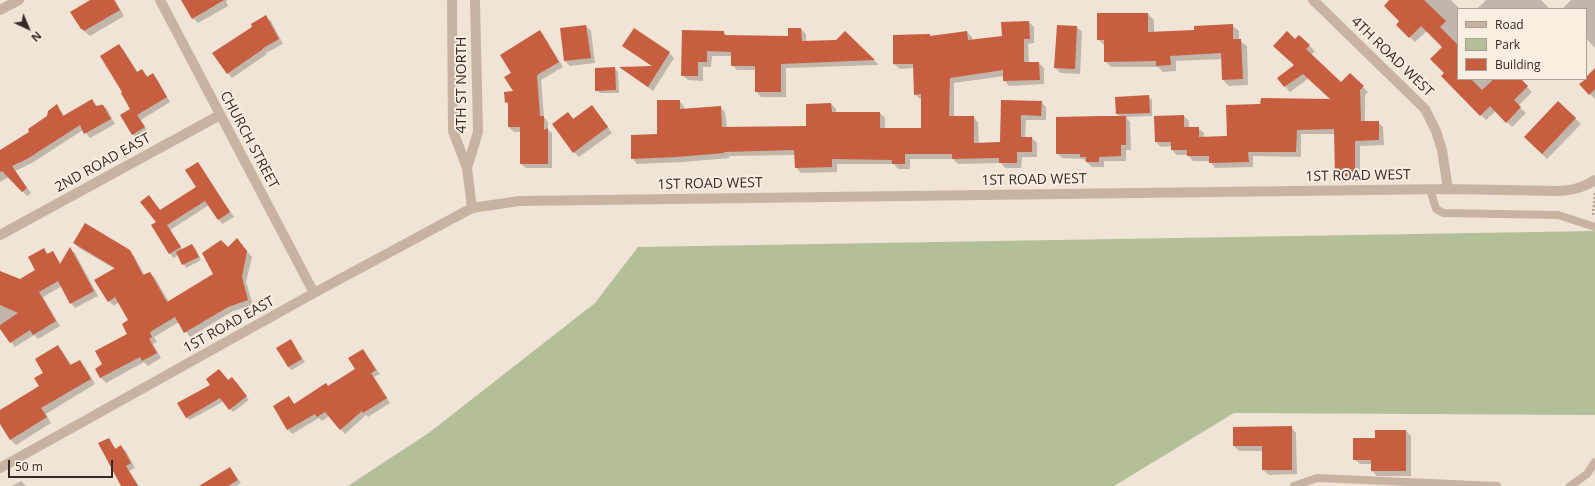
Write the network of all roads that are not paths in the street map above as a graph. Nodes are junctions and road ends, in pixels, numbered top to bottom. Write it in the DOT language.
graph roads {
  1 [pos="19,0"];
  2 [pos="160,0"];
  3 [pos="452,0"];
  4 [pos="475,0"];
  5 [pos="1313,0"];
  6 [pos="0,10"];
  7 [pos="220,115"];
  8 [pos="467,168"];
  9 [pos="1595,180"];
  10 [pos="1430,189"];
  11 [pos="1448,189"];
  12 [pos="472,208"];
  13 [pos="1594,227"];
  14 [pos="0,235"];
  15 [pos="314,293"];
  16 [pos="1595,462"];
  17 [pos="0,468"];
  18 [pos="1294,486"];
  19 [pos="1497,486"];
  20 [pos="1570,486"];
  1 -- 6 [label="street"];
  2 -- 7 [label="street, CHURCH STREET"];
  3 -- 8 [label="street, 4TH ST NORTH"];
  4 -- 8 [label="street, 4TH ST NORTH"];
  5 -- 11 [label="street, 4TH ROAD WEST"];
  7 -- 14 [label="street, 2ND ROAD EAST"];
  7 -- 15 [label="street, CHURCH STREET"];
  8 -- 12 [label="street"];
  9 -- 11 [label="street, 1ST ROAD WEST"];
  10 -- 11 [label="street, 1ST ROAD WEST"];
  10 -- 12 [label="street, 1ST ROAD WEST"];
  10 -- 13 [label="lane"];
  12 -- 15 [label="street, 1ST ROAD EAST"];
  15 -- 17 [label="street, 1ST ROAD EAST"];
  16 -- 20 [label="lane"];
  18 -- 19 [label="lane"];
}
